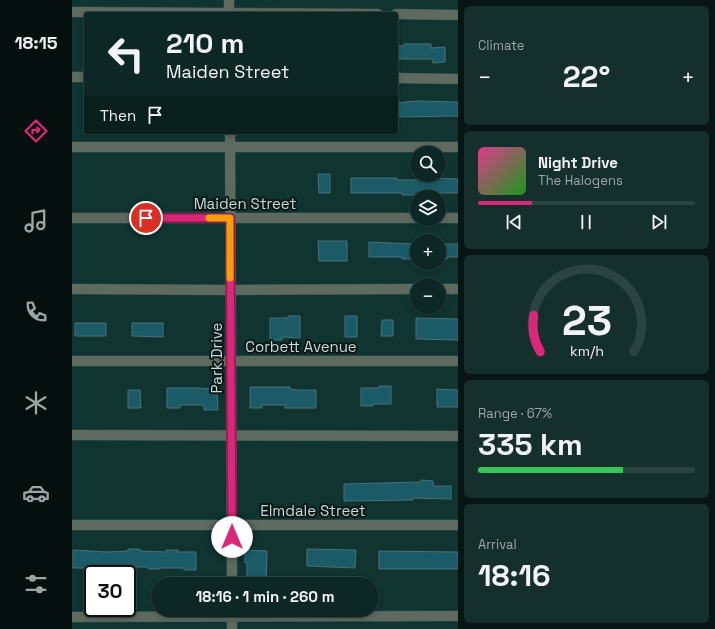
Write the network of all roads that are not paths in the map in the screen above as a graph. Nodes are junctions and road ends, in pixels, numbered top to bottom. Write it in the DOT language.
graph roads {
  1 [pos="229,0"];
  2 [pos="72,12"];
  3 [pos="84,12"];
  4 [pos="229,12"];
  5 [pos="398,14"];
  6 [pos="458,14"];
  7 [pos="72,77"];
  8 [pos="84,77"];
  9 [pos="398,78"];
  10 [pos="458,79"];
  11 [pos="230,134"];
  12 [pos="72,147"];
  13 [pos="458,147"];
  14 [pos="230,148"];
  15 [pos="72,218"];
  16 [pos="230,218"];
  17 [pos="410,218"];
  18 [pos="446,218"];
  19 [pos="458,218"];
  20 [pos="72,289"];
  21 [pos="410,289"];
  22 [pos="446,289"];
  23 [pos="458,289"];
  24 [pos="230,290"];
  25 [pos="72,361"];
  26 [pos="231,361"];
  27 [pos="458,361"];
  28 [pos="72,435"];
  29 [pos="231,435"];
  30 [pos="458,436"];
  31 [pos="72,525"];
  32 [pos="232,525"];
  33 [pos="458,525"];
  34 [pos="232,577"];
  35 [pos="379,615"];
  36 [pos="151,616"];
  37 [pos="458,616"];
  38 [pos="72,617"];
  39 [pos="232,617"];
  40 [pos="232,629"];
  1 -- 4 [label="street"];
  2 -- 3 [label="street"];
  5 -- 6 [label="street"];
  7 -- 8 [label="street"];
  9 -- 10 [label="street"];
  11 -- 14 [label="street, Park Drive"];
  12 -- 14 [label="street"];
  13 -- 14 [label="street"];
  14 -- 16 [label="street, Park Drive"];
  15 -- 16 [label="street, Maiden Street"];
  16 -- 17 [label="street, Maiden Street"];
  16 -- 24 [label="street, Park Drive"];
  18 -- 19 [label="street"];
  20 -- 24 [label="street"];
  21 -- 24 [label="street"];
  22 -- 23 [label="street"];
  24 -- 26 [label="street, Park Drive"];
  25 -- 26 [label="street, Corbett Avenue"];
  26 -- 27 [label="street, Corbett Avenue"];
  26 -- 29 [label="street, Park Drive"];
  28 -- 29 [label="street"];
  29 -- 30 [label="street"];
  29 -- 32 [label="street, Park Drive"];
  31 -- 32 [label="street, Elmdale Street"];
  32 -- 33 [label="street, Elmdale Street"];
  32 -- 34 [label="street, Park Drive"];
  35 -- 37 [label="street"];
  36 -- 38 [label="street"];
  39 -- 40 [label="street"];
}
